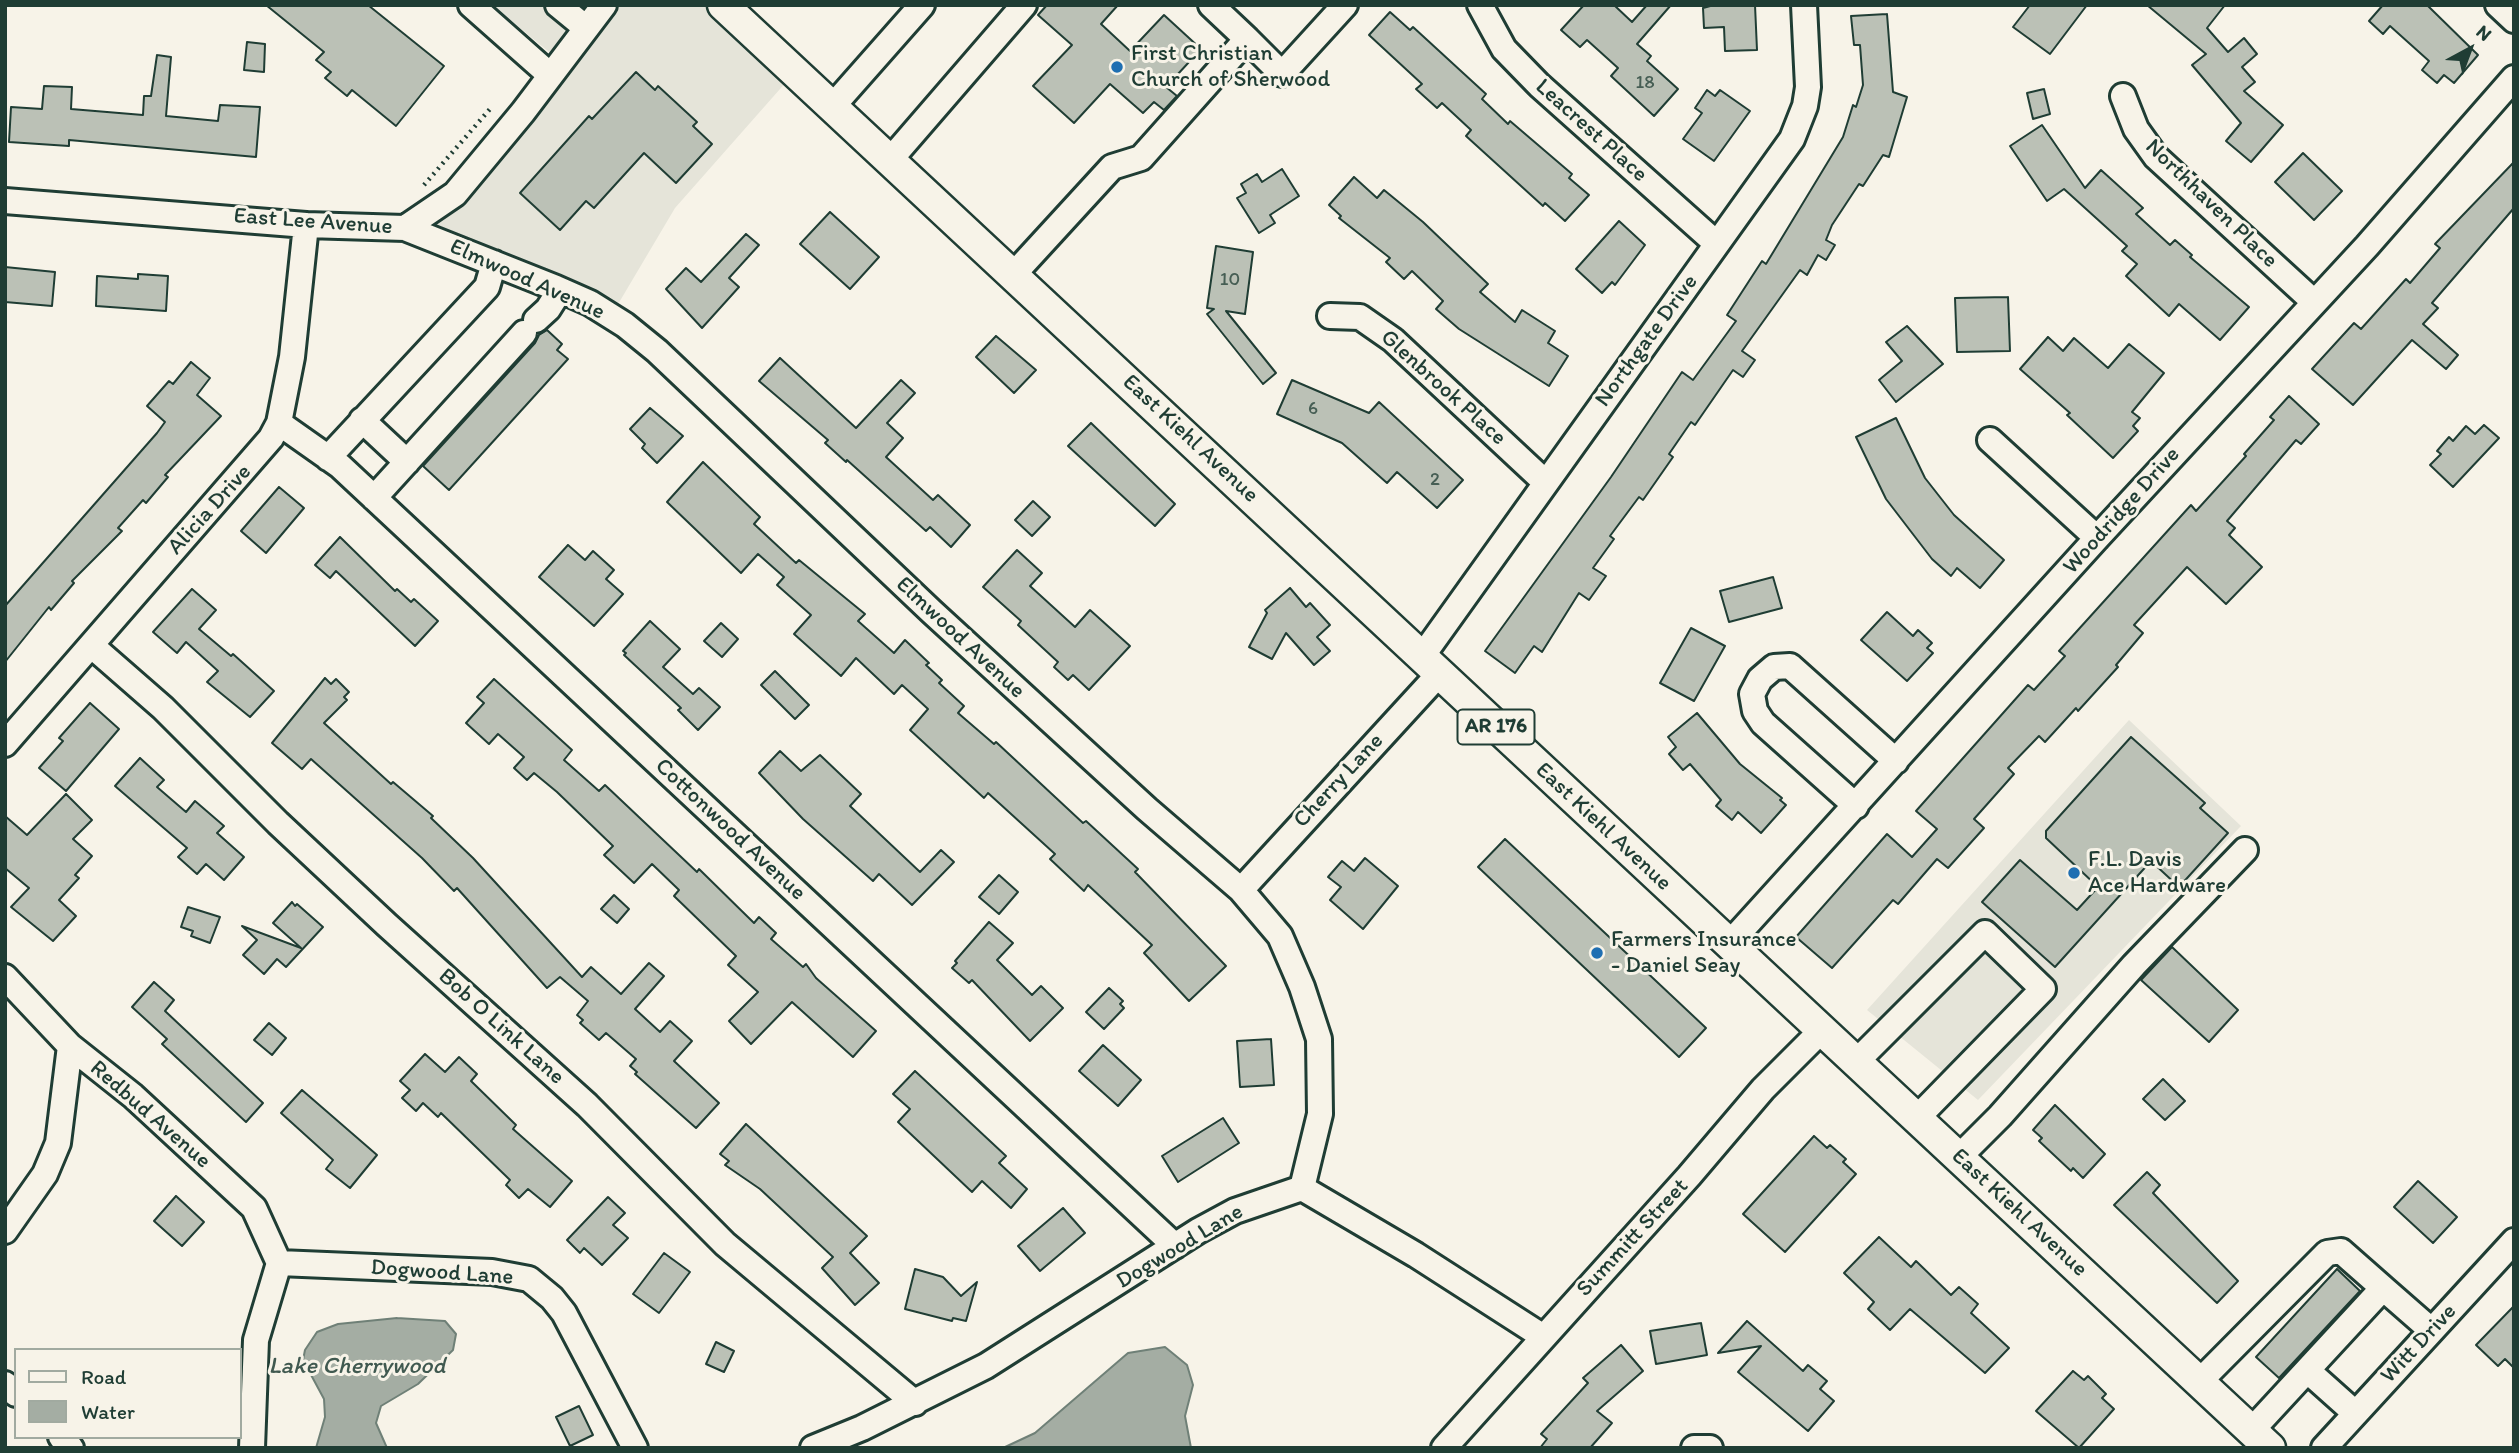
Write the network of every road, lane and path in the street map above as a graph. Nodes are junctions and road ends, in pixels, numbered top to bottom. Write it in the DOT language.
graph roads {
  1 [pos="471,5"];
  2 [pos="558,5"];
  3 [pos="604,5"];
  4 [pos="723,5"];
  5 [pos="922,5"];
  6 [pos="1024,5"];
  7 [pos="1211,5"];
  8 [pos="1345,5"];
  9 [pos="1480,5"];
  10 [pos="1804,5"];
  11 [pos="2498,5"];
  12 [pos="2514,20"];
  13 [pos="586,28"];
  14 [pos="1247,39"];
  15 [pos="550,75"];
  16 [pos="2514,78"];
  17 [pos="2123,96"];
  18 [pos="832,107"];
  19 [pos="490,109"];
  20 [pos="890,160"];
  21 [pos="416,194"];
  22 [pos="5,201"];
  23 [pos="306,225"];
  24 [pos="405,228"];
  25 [pos="1717,244"];
  26 [pos="494,263"];
  27 [pos="1013,275"];
  28 [pos="560,290"];
  29 [pos="2313,301"];
  30 [pos="1330,316"];
  31 [pos="362,420"];
  32 [pos="279,423"];
  33 [pos="1990,440"];
  34 [pos="328,458"];
  35 [pos="407,461"];
  36 [pos="1545,482"];
  37 [pos="374,498"];
  38 [pos="2097,538"];
  39 [pos="92,646"];
  40 [pos="1431,664"];
  41 [pos="5,744"];
  42 [pos="1896,761"];
  43 [pos="1856,806"];
  44 [pos="2245,849"];
  45 [pos="1241,890"];
  46 [pos="1729,944"];
  47 [pos="5,977"];
  48 [pos="1823,1029"];
  49 [pos="71,1046"];
  50 [pos="1857,1061"];
  51 [pos="1917,1118"];
  52 [pos="1959,1157"];
  53 [pos="1302,1188"];
  54 [pos="5,1231"];
  55 [pos="1175,1247"];
  56 [pos="2512,1247"];
  57 [pos="279,1263"];
  58 [pos="2383,1288"];
  59 [pos="2431,1330"];
  60 [pos="1542,1336"];
  61 [pos="2308,1371"];
  62 [pos="2199,1382"];
  63 [pos="915,1403"];
  64 [pos="2355,1413"];
  65 [pos="2257,1441"];
  66 [pos="252,1448"];
  67 [pos="635,1448"];
  68 [pos="813,1448"];
  69 [pos="1444,1448"];
  70 [pos="1694,1448"];
  71 [pos="1710,1448"];
  72 [pos="2324,1448"];
  1 -- 15 [label="street"];
  2 -- 13 [label="street"];
  3 -- 13 [label="street, East Lee Avenue"];
  4 -- 18 [label="main road, East Kiehl Avenue / AR 176"];
  5 -- 18 [label="street"];
  6 -- 20 [label="street"];
  7 -- 14 [label="street"];
  8 -- 14 [label="street"];
  9 -- 25 [label="street, Leacrest Place"];
  10 -- 25 [label="street, Northgate Drive"];
  11 -- 12 [label="street"];
  13 -- 15 [label="street, East Lee Avenue"];
  14 -- 27 [label="street"];
  15 -- 24 [label="street, East Lee Avenue"];
  16 -- 29 [label="street, Woodridge Drive"];
  17 -- 29 [label="street, Northhaven Place"];
  18 -- 20 [label="main road, East Kiehl Avenue / AR 176"];
  19 -- 21 [label="path"];
  20 -- 27 [label="main road, East Kiehl Avenue / AR 176"];
  22 -- 23 [label="street, East Lee Avenue"];
  23 -- 24 [label="street, East Lee Avenue"];
  23 -- 32 [label="street, Alicia Drive"];
  24 -- 26 [label="street, Elmwood Avenue"];
  25 -- 36 [label="street, Northgate Drive"];
  26 -- 28 [label="street, Elmwood Avenue"];
  26 -- 31 [label="street"];
  27 -- 40 [label="main road, East Kiehl Avenue / AR 176"];
  28 -- 35 [label="street"];
  28 -- 45 [label="street, Elmwood Avenue"];
  29 -- 38 [label="street, Woodridge Drive"];
  30 -- 36 [label="street, Glenbrook Place"];
  31 -- 34 [label="street"];
  31 -- 35 [label="street"];
  32 -- 34 [label="street, Cottonwood Avenue"];
  32 -- 39 [label="street, Alicia Drive"];
  33 -- 38 [label="street"];
  34 -- 37 [label="street, Cottonwood Avenue"];
  35 -- 37 [label="street"];
  36 -- 40 [label="street, Northgate Drive"];
  37 -- 55 [label="street, Cottonwood Avenue"];
  38 -- 42 [label="street, Woodridge Drive"];
  39 -- 41 [label="street, Alicia Drive"];
  39 -- 63 [label="street, Bob O Link Lane"];
  40 -- 45 [label="street, Cherry Lane"];
  40 -- 46 [label="main road, East Kiehl Avenue / AR 176"];
  42 -- 43 [label="street, Woodridge Drive"];
  42 -- 43 [label="street"];
  43 -- 46 [label="street, Woodridge Drive"];
  44 -- 52 [label="street"];
  45 -- 53 [label="street, Elmwood Avenue"];
  46 -- 48 [label="main road, East Kiehl Avenue / AR 176"];
  47 -- 49 [label="street, Redbud Avenue"];
  48 -- 50 [label="main road, East Kiehl Avenue / AR 176"];
  48 -- 60 [label="street, Summitt Street"];
  49 -- 54 [label="street"];
  49 -- 57 [label="street, Redbud Avenue"];
  50 -- 51 [label="main road, East Kiehl Avenue / AR 176"];
  50 -- 51 [label="street"];
  51 -- 52 [label="main road, East Kiehl Avenue / AR 176"];
  52 -- 62 [label="main road, East Kiehl Avenue / AR 176"];
  53 -- 55 [label="street, Dogwood Lane"];
  53 -- 60 [label="street"];
  55 -- 63 [label="street, Dogwood Lane"];
  56 -- 59 [label="street, Witt Drive"];
  57 -- 66 [label="street"];
  57 -- 67 [label="street, Dogwood Lane"];
  58 -- 59 [label="street"];
  58 -- 61 [label="street"];
  58 -- 62 [label="street"];
  59 -- 64 [label="street, Witt Drive"];
  60 -- 69 [label="street, Summitt Street"];
  61 -- 64 [label="street"];
  61 -- 65 [label="street"];
  62 -- 65 [label="main road, East Kiehl Avenue / AR 176"];
  63 -- 68 [label="street, Dogwood Lane"];
  64 -- 72 [label="street, Witt Drive"];
  70 -- 71 [label="street"];
}
